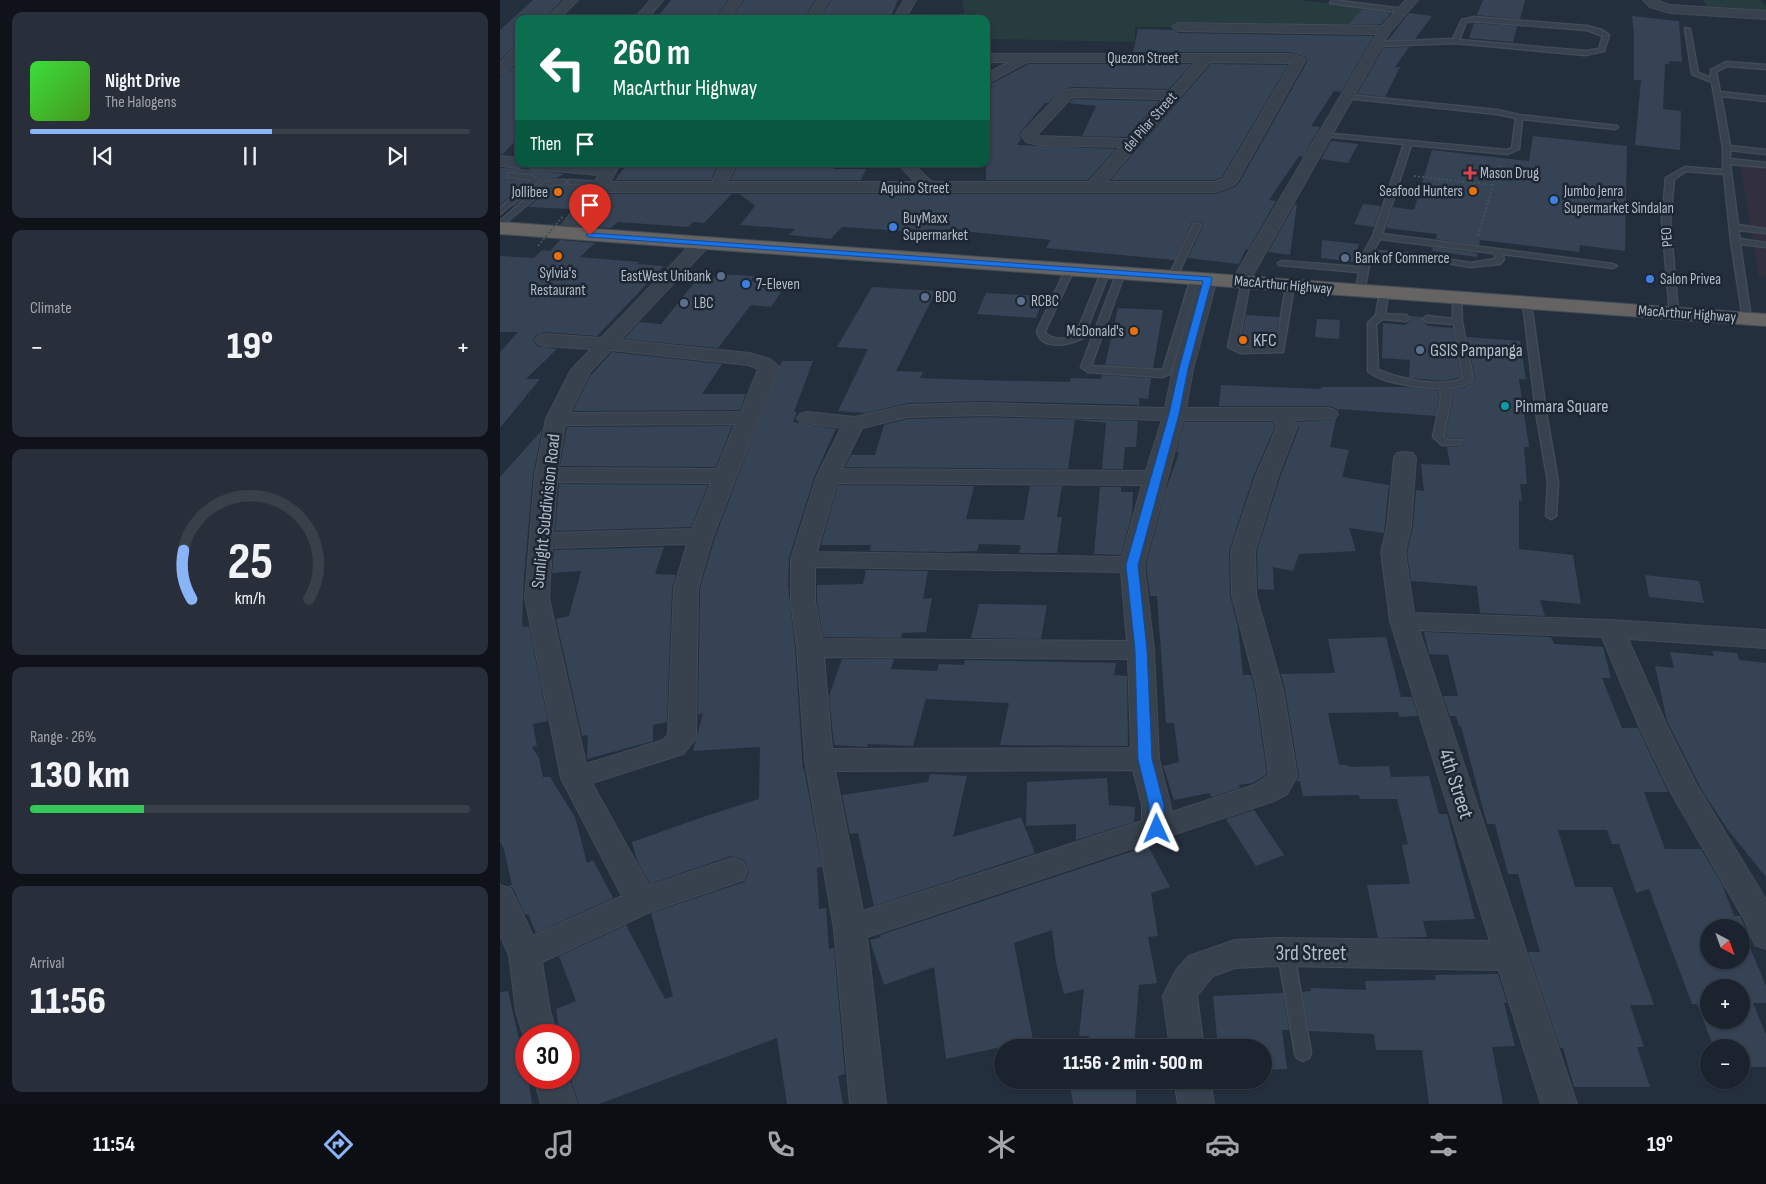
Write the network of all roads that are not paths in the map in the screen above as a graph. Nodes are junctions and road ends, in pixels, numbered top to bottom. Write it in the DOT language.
graph roads {
  1 [pos="572,0"];
  2 [pos="657,0"];
  3 [pos="736,0"];
  4 [pos="823,0"];
  5 [pos="910,0"];
  6 [pos="1649,0"];
  7 [pos="1700,0"];
  8 [pos="1332,2"];
  9 [pos="1408,5"];
  10 [pos="1709,11"];
  11 [pos="1766,14"];
  12 [pos="556,15"];
  13 [pos="644,15"];
  14 [pos="726,15"];
  15 [pos="814,15"];
  16 [pos="901,15"];
  17 [pos="1178,27"];
  18 [pos="1688,29"];
  19 [pos="1385,30"];
  20 [pos="1456,41"];
  21 [pos="1379,44"];
  22 [pos="512,57"];
  23 [pos="990,58"];
  24 [pos="1206,58"];
  25 [pos="1026,59"];
  26 [pos="1766,67"];
  27 [pos="500,70"];
  28 [pos="990,78"];
  29 [pos="1715,81"];
  30 [pos="1716,94"];
  31 [pos="1174,95"];
  32 [pos="1348,97"];
  33 [pos="1766,99"];
  34 [pos="1519,117"];
  35 [pos="1615,127"];
  36 [pos="1324,134"];
  37 [pos="1408,142"];
  38 [pos="1132,143"];
  39 [pos="1726,148"];
  40 [pos="1766,152"];
  41 [pos="1726,161"];
  42 [pos="1766,165"];
  43 [pos="517,167"];
  44 [pos="550,167"];
  45 [pos="727,167"];
  46 [pos="909,167"];
  47 [pos="1727,172"];
  48 [pos="605,176"];
  49 [pos="563,182"];
  50 [pos="572,182"];
  51 [pos="1229,182"];
  52 [pos="718,186"];
  53 [pos="1094,186"];
  54 [pos="929,188"];
  55 [pos="500,212"];
  56 [pos="564,224"];
  57 [pos="1197,225"];
  58 [pos="500,227"];
  59 [pos="1734,227"];
  60 [pos="1764,231"];
  61 [pos="1378,236"];
  62 [pos="1735,241"];
  63 [pos="1766,241"];
  64 [pos="1427,243"];
  65 [pos="701,244"];
  66 [pos="1766,245"];
  67 [pos="1498,251"];
  68 [pos="1368,253"];
  69 [pos="1423,257"];
  70 [pos="1282,263"];
  71 [pos="1613,266"];
  72 [pos="1070,269"];
  73 [pos="1363,270"];
  74 [pos="1114,272"];
  75 [pos="1173,276"];
  76 [pos="1202,278"];
  77 [pos="1243,282"];
  78 [pos="1290,286"];
  79 [pos="1360,291"];
  80 [pos="1384,293"];
  81 [pos="1457,298"];
  82 [pos="1527,303"];
  83 [pos="1674,314"];
  84 [pos="1380,316"];
  85 [pos="1406,318"];
  86 [pos="1428,319"];
  87 [pos="1756,320"];
  88 [pos="1458,322"];
  89 [pos="545,340"];
  90 [pos="607,344"];
  91 [pos="1444,386"];
  92 [pos="1277,413"];
  93 [pos="1174,414"];
  94 [pos="1328,414"];
  95 [pos="556,418"];
  96 [pos="747,418"];
  97 [pos="807,418"];
  98 [pos="854,423"];
  99 [pos="1456,442"];
  100 [pos="1405,458"];
  101 [pos="546,476"];
  102 [pos="726,476"];
  103 [pos="828,476"];
  104 [pos="1155,478"];
  105 [pos="1551,516"];
  106 [pos="701,536"];
  107 [pos="540,541"];
  108 [pos="803,559"];
  109 [pos="1132,565"];
  110 [pos="1403,622"];
  111 [pos="1612,629"];
  112 [pos="1766,639"];
  113 [pos="810,648"];
  114 [pos="1141,650"];
  115 [pos="1145,759"];
  116 [pos="819,760"];
  117 [pos="575,778"];
  118 [pos="1157,829"];
  119 [pos="732,871"];
  120 [pos="500,898"];
  121 [pos="641,902"];
  122 [pos="1763,921"];
  123 [pos="850,929"];
  124 [pos="1286,952"];
  125 [pos="525,955"];
  126 [pos="1512,956"];
  127 [pos="537,1024"];
  128 [pos="1186,1039"];
  129 [pos="1304,1054"];
  130 [pos="554,1089"];
  131 [pos="1194,1089"];
  132 [pos="558,1104"];
  133 [pos="868,1104"];
  134 [pos="1196,1104"];
  135 [pos="1558,1104"];
  1 -- 12 [label="street"];
  2 -- 13 [label="street"];
  3 -- 14 [label="street"];
  4 -- 15 [label="street"];
  5 -- 16 [label="street"];
  6 -- 10 [label="street"];
  7 -- 10 [label="street"];
  8 -- 9 [label="lane"];
  9 -- 19 [label="street"];
  10 -- 11 [label="street"];
  17 -- 19 [label="street"];
  18 -- 29 [label="lane"];
  19 -- 21 [label="street"];
  20 -- 20 [label="lane"];
  20 -- 21 [label="lane"];
  21 -- 32 [label="street"];
  22 -- 27 [label="street"];
  23 -- 25 [label="street, Quezon Street"];
  24 -- 25 [label="street, Quezon Street"];
  24 -- 31 [label="street, del Pilar Street"];
  24 -- 51 [label="street, Quezon Street"];
  25 -- 28 [label="street"];
  26 -- 29 [label="lane"];
  29 -- 30 [label="lane"];
  30 -- 33 [label="lane"];
  30 -- 39 [label="lane"];
  31 -- 38 [label="street, del Pilar Street"];
  31 -- 38 [label="street"];
  32 -- 34 [label="lane"];
  32 -- 36 [label="street"];
  34 -- 35 [label="lane"];
  34 -- 37 [label="lane"];
  36 -- 37 [label="lane"];
  36 -- 77 [label="street"];
  37 -- 61 [label="lane"];
  38 -- 53 [label="street, del Pilar Street"];
  39 -- 40 [label="lane"];
  39 -- 41 [label="lane"];
  41 -- 42 [label="lane"];
  41 -- 47 [label="lane"];
  43 -- 55 [label="lane"];
  44 -- 48 [label="street, Aquino Street"];
  45 -- 52 [label="street"];
  46 -- 54 [label="street"];
  47 -- 59 [label="lane"];
  47 -- 83 [label="lane, PEO"];
  48 -- 50 [label="lane"];
  48 -- 52 [label="street, Aquino Street"];
  48 -- 56 [label="street"];
  49 -- 58 [label="lane"];
  51 -- 53 [label="street, Aquino Street"];
  52 -- 54 [label="street, Aquino Street"];
  53 -- 54 [label="street, Aquino Street"];
  56 -- 58 [label="highway, MacArthur Highway"];
  56 -- 65 [label="highway, MacArthur Highway"];
  57 -- 75 [label="lane"];
  59 -- 60 [label="lane"];
  59 -- 62 [label="lane"];
  60 -- 63 [label="lane"];
  61 -- 64 [label="lane"];
  61 -- 68 [label="lane"];
  62 -- 66 [label="lane"];
  62 -- 87 [label="lane"];
  64 -- 67 [label="lane"];
  64 -- 69 [label="lane"];
  65 -- 72 [label="highway, MacArthur Highway"];
  65 -- 90 [label="street, Sunlight Subdivision Road"];
  67 -- 69 [label="lane"];
  67 -- 71 [label="lane"];
  68 -- 69 [label="lane"];
  68 -- 73 [label="lane"];
  70 -- 73 [label="lane"];
  72 -- 74 [label="highway, MacArthur Highway"];
  72 -- 74 [label="lane"];
  73 -- 79 [label="lane"];
  74 -- 75 [label="highway, MacArthur Highway"];
  74 -- 76 [label="lane"];
  75 -- 76 [label="highway, MacArthur Highway"];
  76 -- 77 [label="highway, MacArthur Highway"];
  76 -- 93 [label="street"];
  77 -- 78 [label="highway, MacArthur Highway"];
  77 -- 78 [label="lane"];
  78 -- 79 [label="highway, MacArthur Highway"];
  79 -- 80 [label="highway, MacArthur Highway"];
  80 -- 81 [label="highway, MacArthur Highway"];
  80 -- 84 [label="lane"];
  81 -- 82 [label="highway, MacArthur Highway"];
  81 -- 88 [label="lane"];
  82 -- 83 [label="highway, MacArthur Highway"];
  82 -- 105 [label="lane"];
  83 -- 87 [label="highway, MacArthur Highway"];
  84 -- 85 [label="lane"];
  84 -- 91 [label="lane"];
  86 -- 88 [label="lane"];
  88 -- 91 [label="lane"];
  89 -- 90 [label="street"];
  90 -- 95 [label="street, Sunlight Subdivision Road"];
  90 -- 96 [label="street"];
  91 -- 99 [label="lane"];
  92 -- 93 [label="street"];
  92 -- 94 [label="street"];
  92 -- 118 [label="street"];
  93 -- 98 [label="street"];
  93 -- 104 [label="street"];
  95 -- 96 [label="street"];
  95 -- 101 [label="street, Sunlight Subdivision Road"];
  96 -- 102 [label="street"];
  97 -- 98 [label="street"];
  98 -- 103 [label="street"];
  100 -- 110 [label="street, 4th Street"];
  101 -- 102 [label="street"];
  101 -- 107 [label="street, Sunlight Subdivision Road"];
  102 -- 106 [label="street"];
  103 -- 104 [label="street"];
  103 -- 108 [label="street"];
  104 -- 109 [label="street"];
  106 -- 107 [label="street"];
  106 -- 117 [label="street"];
  107 -- 117 [label="street, Sunlight Subdivision Road"];
  108 -- 109 [label="street"];
  108 -- 113 [label="street"];
  109 -- 114 [label="street"];
  110 -- 111 [label="street"];
  110 -- 126 [label="street, 4th Street"];
  111 -- 112 [label="street"];
  111 -- 122 [label="street"];
  113 -- 114 [label="street"];
  113 -- 116 [label="street"];
  114 -- 115 [label="street"];
  115 -- 116 [label="street"];
  115 -- 118 [label="street"];
  116 -- 123 [label="street"];
  117 -- 121 [label="street, Sunlight Subdivision Road"];
  118 -- 123 [label="street"];
  119 -- 121 [label="street"];
  120 -- 125 [label="street"];
  121 -- 125 [label="street"];
  123 -- 133 [label="street"];
  124 -- 126 [label="street, 3rd Street"];
  124 -- 128 [label="street, 3rd Street"];
  124 -- 129 [label="lane"];
  125 -- 127 [label="street"];
  126 -- 135 [label="street, 4th Street"];
  130 -- 132 [label="street"];
  131 -- 134 [label="street"];
}
